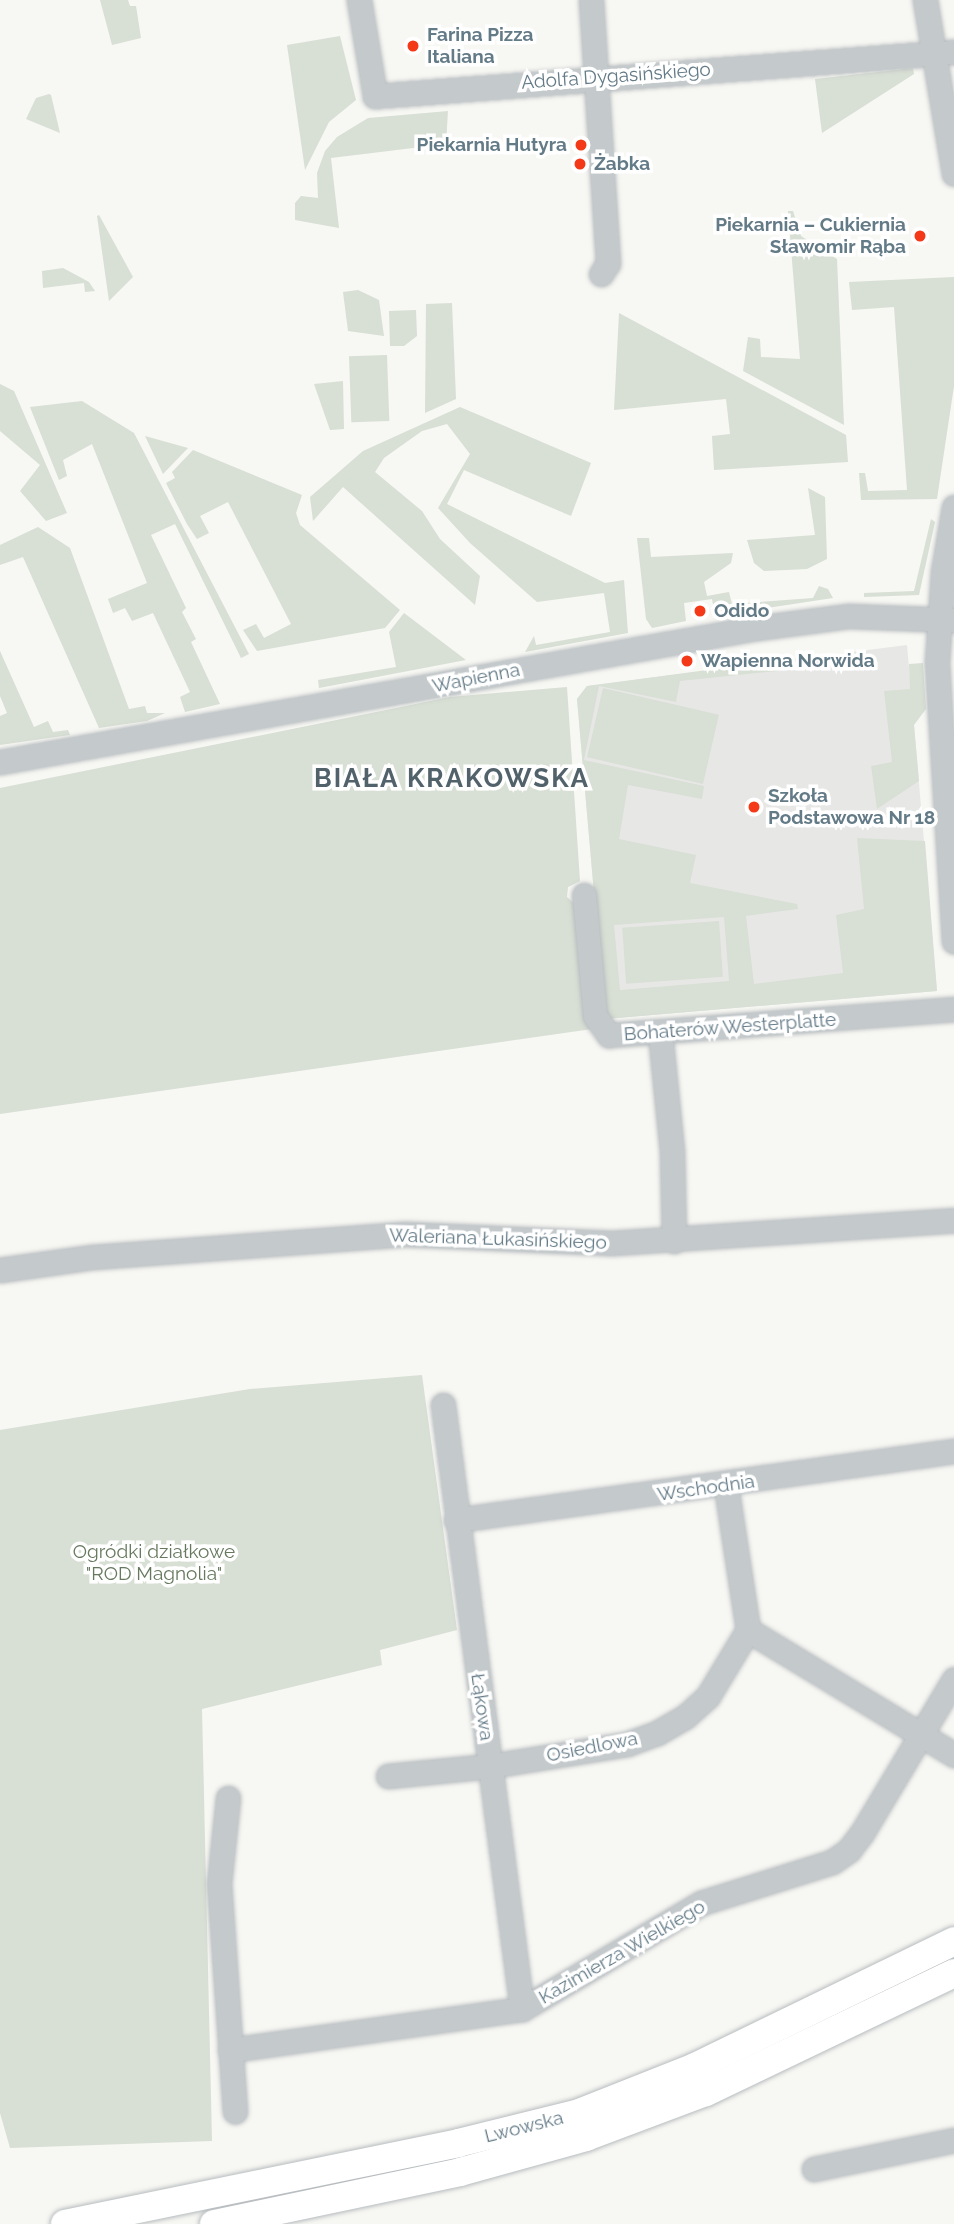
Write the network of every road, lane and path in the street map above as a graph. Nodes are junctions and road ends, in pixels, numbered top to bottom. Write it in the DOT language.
graph roads {
  1 [pos="359,0"];
  2 [pos="591,0"];
  3 [pos="925,0"];
  4 [pos="944,53"];
  5 [pos="596,78"];
  6 [pos="954,174"];
  7 [pos="601,274"];
  8 [pos="954,507"];
  9 [pos="946,619"];
  10 [pos="0,762"];
  11 [pos="584,895"];
  12 [pos="954,941"];
  13 [pos="954,1009"];
  14 [pos="660,1033"];
  15 [pos="954,1220"];
  16 [pos="674,1241"];
  17 [pos="0,1270"];
  18 [pos="443,1405"];
  19 [pos="954,1451"];
  20 [pos="726,1486"];
  21 [pos="456,1520"];
  22 [pos="748,1630"];
  23 [pos="954,1679"];
  24 [pos="920,1734"];
  25 [pos="954,1755"];
  26 [pos="490,1766"];
  27 [pos="388,1776"];
  28 [pos="228,1798"];
  29 [pos="954,1941"];
  30 [pos="954,1973"];
  31 [pos="522,2009"];
  32 [pos="230,2050"];
  33 [pos="235,2110"];
  34 [pos="954,2140"];
  35 [pos="814,2169"];
  36 [pos="65,2224"];
  37 [pos="214,2224"];
  1 -- 5 [label="street, Adolfa Dygasińskiego"];
  2 -- 5 [label="street"];
  3 -- 4 [label="street"];
  4 -- 5 [label="street, Adolfa Dygasińskiego"];
  4 -- 6 [label="street"];
  5 -- 7 [label="street"];
  8 -- 9 [label="street"];
  9 -- 10 [label="street, Wapienna"];
  9 -- 12 [label="street"];
  11 -- 14 [label="street, Bohaterów Westerplatte"];
  13 -- 14 [label="street, Bohaterów Westerplatte"];
  14 -- 16 [label="street"];
  15 -- 16 [label="street, Waleriana Łukasińskiego"];
  16 -- 17 [label="street, Waleriana Łukasińskiego"];
  18 -- 21 [label="street, Łąkowa"];
  19 -- 20 [label="street, Wschodnia"];
  20 -- 21 [label="street, Wschodnia"];
  20 -- 22 [label="street"];
  21 -- 26 [label="street, Łąkowa"];
  22 -- 24 [label="street"];
  22 -- 26 [label="street, Osiedlowa"];
  23 -- 24 [label="street, Kazimierza Wielkiego"];
  24 -- 25 [label="street"];
  24 -- 31 [label="street, Kazimierza Wielkiego"];
  26 -- 27 [label="street, Osiedlowa"];
  26 -- 31 [label="street, Łąkowa"];
  28 -- 32 [label="street"];
  29 -- 36 [label="main road, Lwowska"];
  30 -- 37 [label="main road, Lwowska"];
  31 -- 32 [label="street, Kazimierza Wielkiego"];
  32 -- 33 [label="street"];
  34 -- 35 [label="street"];
}
